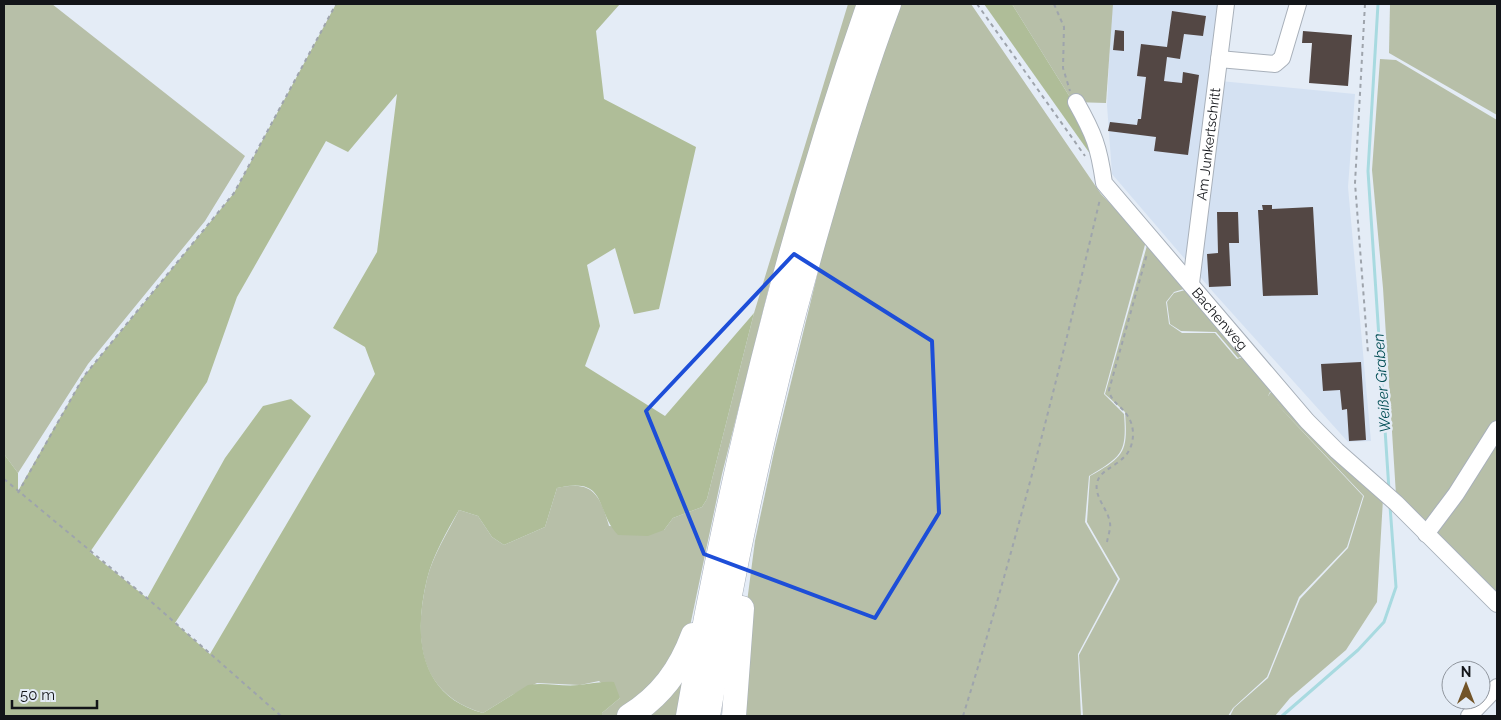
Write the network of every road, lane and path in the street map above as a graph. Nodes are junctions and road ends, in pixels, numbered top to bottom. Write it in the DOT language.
graph roads {
  1 [pos="336,4"];
  2 [pos="869,4"];
  3 [pos="889,4"];
  4 [pos="977,4"];
  5 [pos="1054,4"];
  6 [pos="1226,4"];
  7 [pos="1298,4"];
  8 [pos="1365,4"];
  9 [pos="1219,59"];
  10 [pos="1076,102"];
  11 [pos="1088,161"];
  12 [pos="1104,183"];
  13 [pos="1154,240"];
  14 [pos="1191,283"];
  15 [pos="1368,353"];
  16 [pos="1497,429"];
  17 [pos="4,479"];
  18 [pos="18,493"];
  19 [pos="745,525"];
  20 [pos="1426,534"];
  21 [pos="1107,542"];
  22 [pos="709,602"];
  23 [pos="1497,604"];
  24 [pos="1497,687"];
  25 [pos="281,716"];
  26 [pos="629,716"];
  27 [pos="688,716"];
  28 [pos="708,716"];
  29 [pos="734,716"];
  30 [pos="963,716"];
  31 [pos="1469,716"];
  1 -- 18 [label="path"];
  2 -- 22 [label="highway"];
  3 -- 19 [label="highway"];
  4 -- 11 [label="path"];
  5 -- 10 [label="path"];
  6 -- 9 [label="street, Am Junkertschritt"];
  7 -- 9 [label="street"];
  8 -- 15 [label="path"];
  9 -- 14 [label="street, Am Junkertschritt"];
  10 -- 12 [label="street"];
  12 -- 13 [label="street, Bachenweg"];
  12 -- 30 [label="path"];
  13 -- 14 [label="street, Bachenweg"];
  13 -- 21 [label="path"];
  14 -- 20 [label="street, Bachenweg"];
  16 -- 20 [label="street"];
  17 -- 18 [label="path"];
  18 -- 25 [label="path"];
  19 -- 28 [label="highway"];
  19 -- 29 [label="highway"];
  20 -- 23 [label="street, Bachenweg"];
  22 -- 26 [label="highway"];
  22 -- 27 [label="highway"];
  24 -- 31 [label="street"];
}
